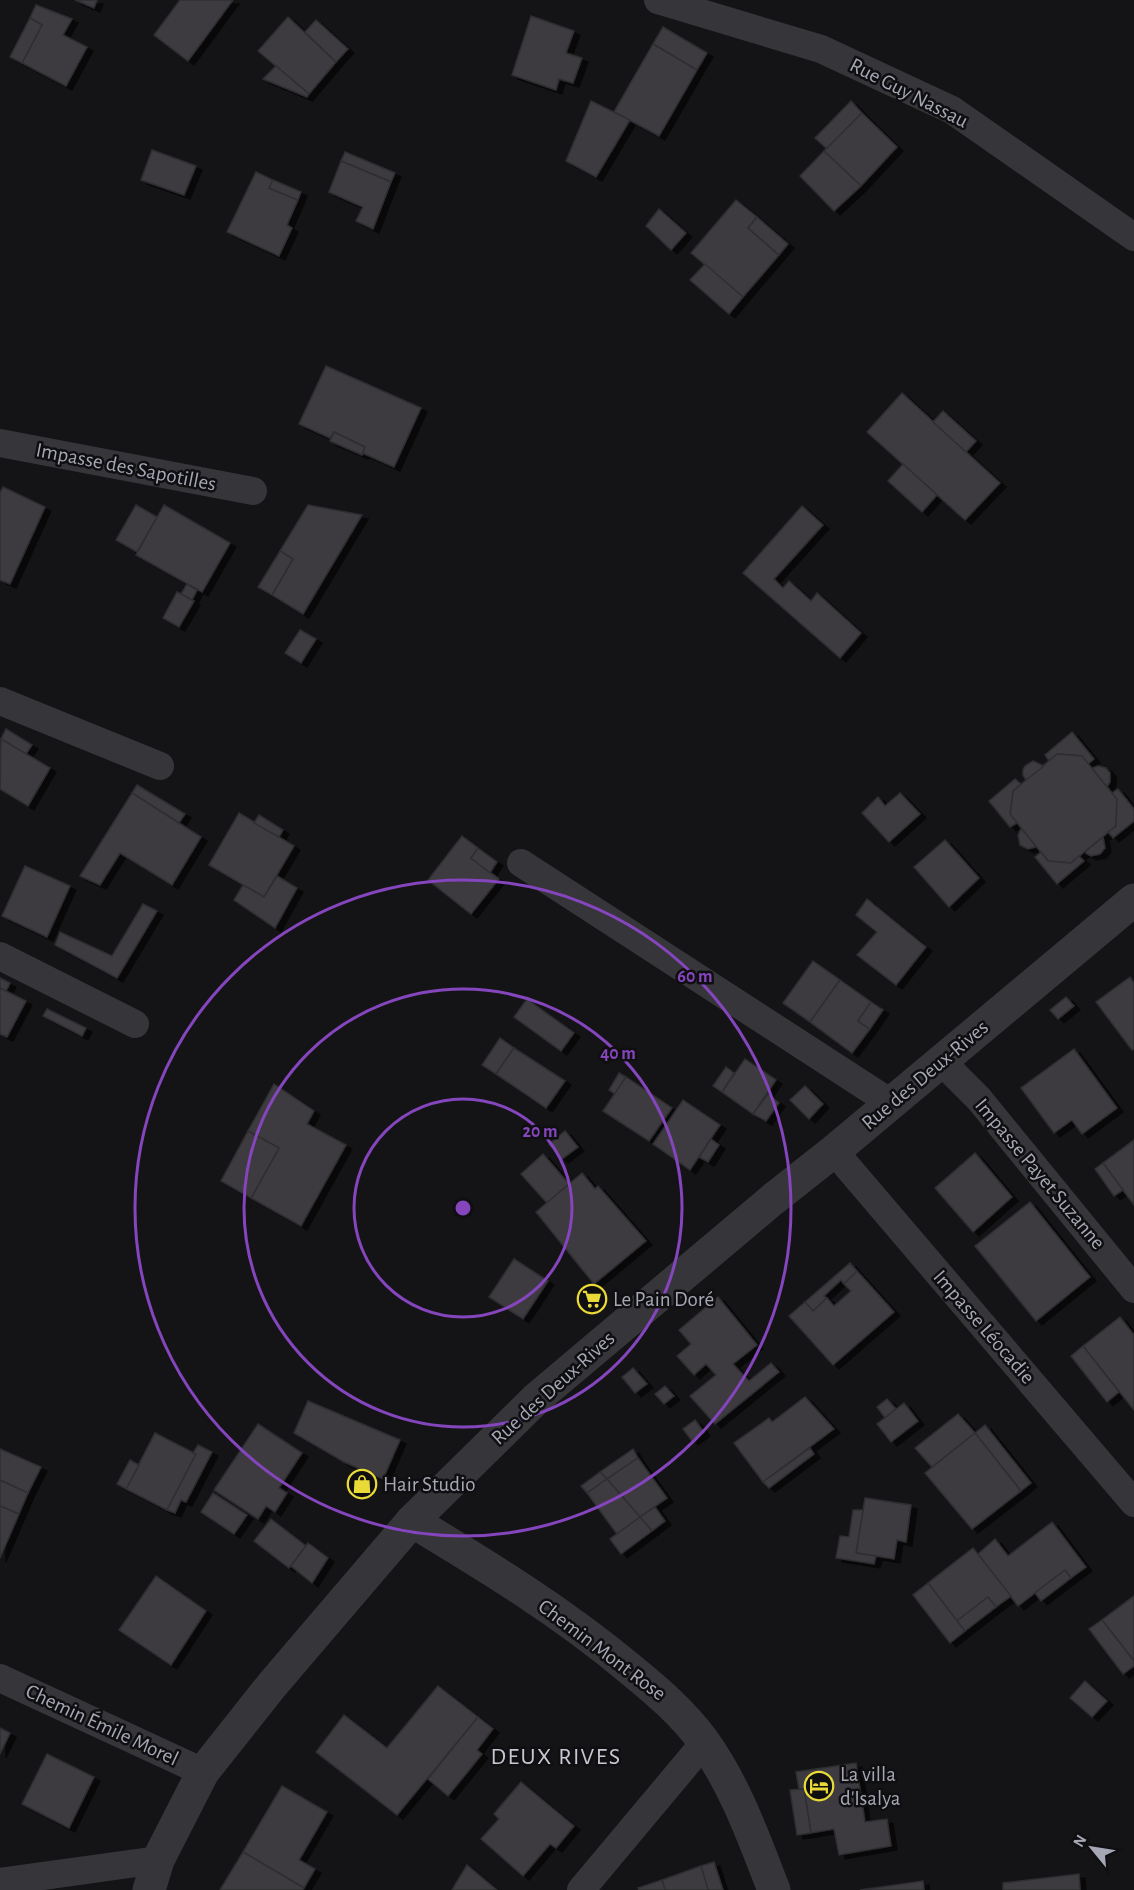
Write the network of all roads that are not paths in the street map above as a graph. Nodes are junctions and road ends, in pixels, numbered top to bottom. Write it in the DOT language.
graph roads {
  1 [pos="658,0"];
  2 [pos="1134,237"];
  3 [pos="0,443"];
  4 [pos="253,491"];
  5 [pos="0,701"];
  6 [pos="160,766"];
  7 [pos="521,863"];
  8 [pos="1134,900"];
  9 [pos="0,956"];
  10 [pos="135,1024"];
  11 [pos="942,1062"];
  12 [pos="891,1103"];
  13 [pos="834,1151"];
  14 [pos="1134,1289"];
  15 [pos="1134,1503"];
  16 [pos="412,1521"];
  17 [pos="0,1678"];
  18 [pos="704,1743"];
  19 [pos="203,1772"];
  20 [pos="154,1875"];
  21 [pos="0,1882"];
  22 [pos="581,1890"];
  23 [pos="774,1890"];
  1 -- 2 [label="street, Rue Guy Nassau"];
  3 -- 4 [label="street, Impasse des Sapotilles"];
  5 -- 6 [label="street"];
  7 -- 12 [label="street"];
  8 -- 11 [label="street, Rue des Deux-Rives"];
  9 -- 10 [label="street"];
  11 -- 12 [label="street, Rue des Deux-Rives"];
  11 -- 14 [label="street, Impasse Payet Suzanne"];
  12 -- 13 [label="street, Rue des Deux-Rives"];
  13 -- 15 [label="street, Impasse Léocadie"];
  13 -- 16 [label="street, Rue des Deux-Rives"];
  16 -- 18 [label="street, Chemin Mont Rose"];
  16 -- 19 [label="street, Rue des Deux-Rives"];
  17 -- 19 [label="street, Chemin Émile Morel"];
  18 -- 22 [label="street"];
  18 -- 23 [label="street, Chemin Mont Rose"];
  19 -- 20 [label="street, Rue des Deux-Rives"];
  20 -- 21 [label="street"];
}
